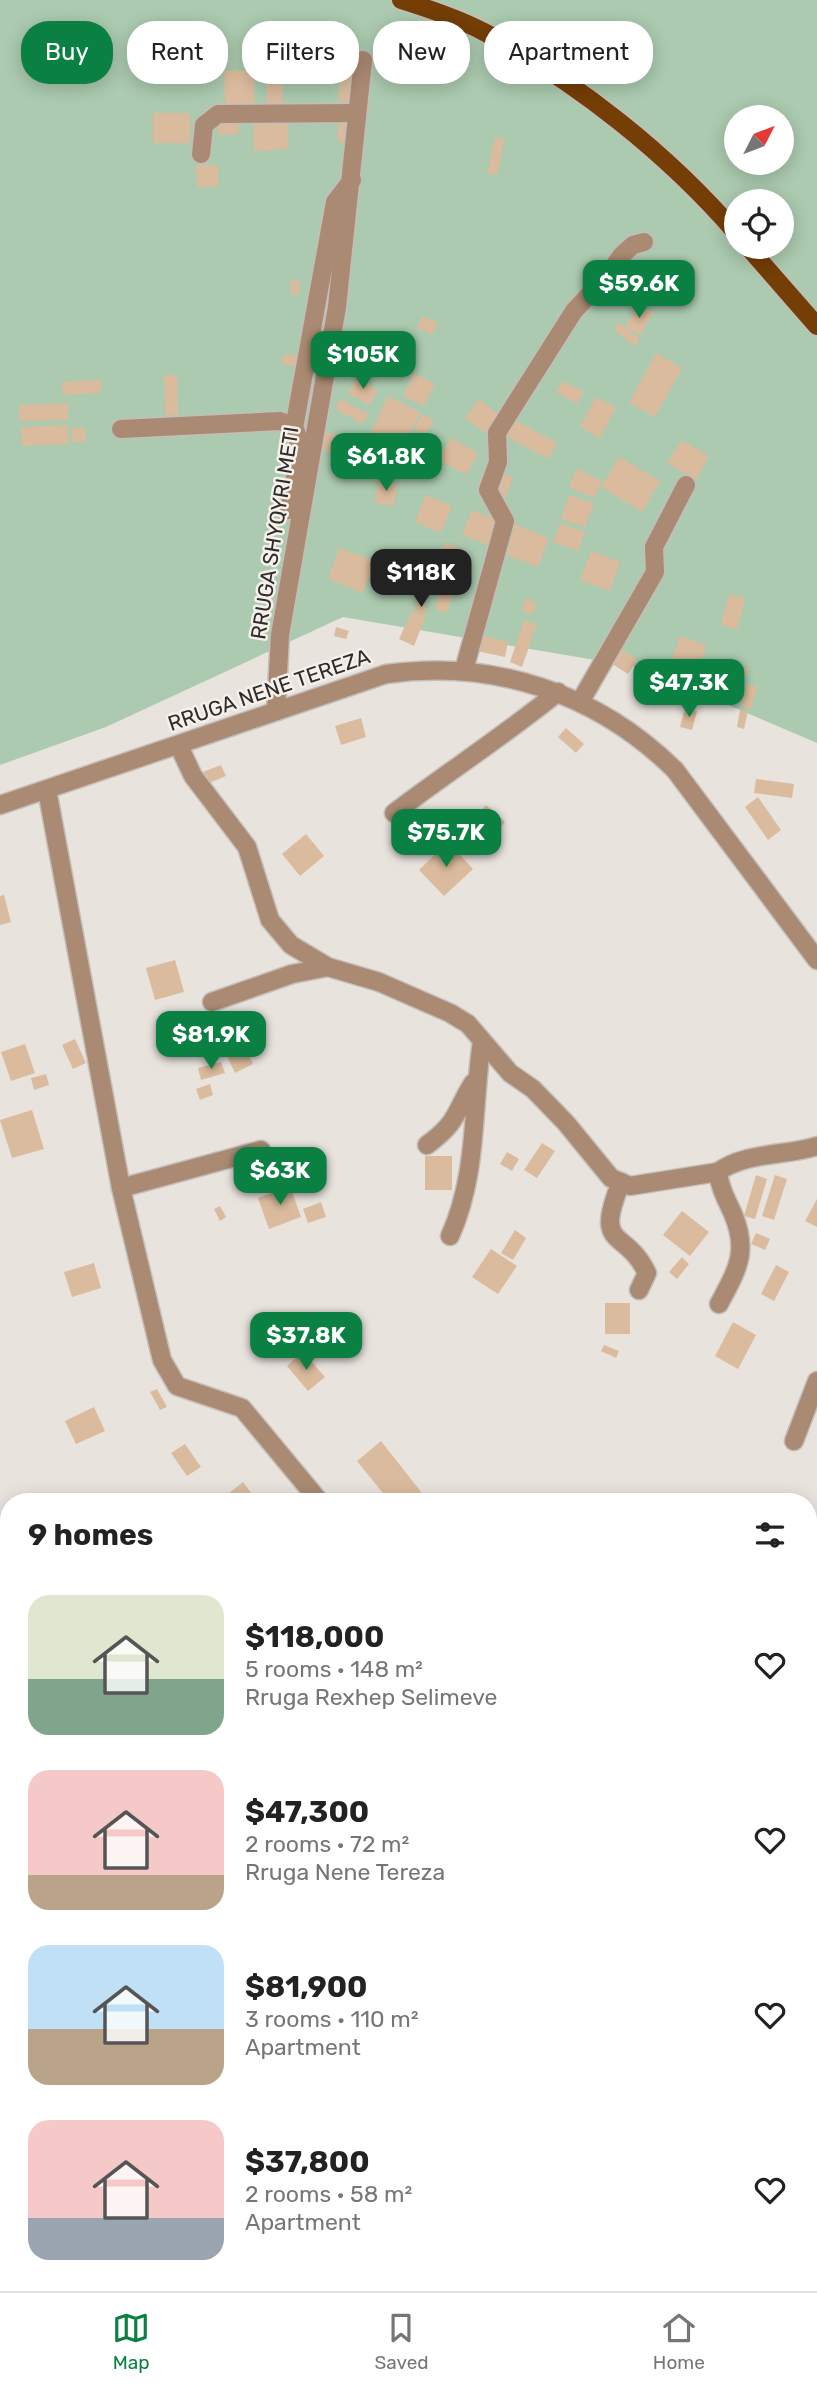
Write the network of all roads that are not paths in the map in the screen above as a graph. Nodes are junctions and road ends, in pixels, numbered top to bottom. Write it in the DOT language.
graph roads {
  1 [pos="401,0"];
  2 [pos="363,60"];
  3 [pos="357,113"];
  4 [pos="201,154"];
  5 [pos="352,180"];
  6 [pos="724,221"];
  7 [pos="644,242"];
  8 [pos="758,259"];
  9 [pos="817,326"];
  10 [pos="294,428"];
  11 [pos="121,429"];
  12 [pos="686,485"];
  13 [pos="464,670"];
  14 [pos="275,681"];
  15 [pos="558,692"];
  16 [pos="580,702"];
  17 [pos="276,711"];
  18 [pos="179,746"];
  19 [pos="47,790"];
  20 [pos="0,805"];
  21 [pos="394,813"];
  22 [pos="817,960"];
  23 [pos="328,967"];
  24 [pos="212,1002"];
  25 [pos="482,1041"];
  26 [pos="477,1077"];
  27 [pos="427,1145"];
  28 [pos="817,1146"];
  29 [pos="261,1150"];
  30 [pos="718,1172"];
  31 [pos="621,1182"];
  32 [pos="121,1188"];
  33 [pos="450,1236"];
  34 [pos="639,1290"];
  35 [pos="719,1304"];
  36 [pos="817,1381"];
  37 [pos="794,1441"];
  38 [pos="313,1493"];
  1 -- 6 [label="main road"];
  2 -- 3 [label="street, RRUGA SHYQYRI METI"];
  3 -- 4 [label="street"];
  3 -- 5 [label="street, RRUGA SHYQYRI METI"];
  5 -- 10 [label="street"];
  5 -- 14 [label="street, RRUGA SHYQYRI METI"];
  7 -- 13 [label="street"];
  8 -- 9 [label="main road"];
  10 -- 11 [label="street"];
  10 -- 14 [label="street"];
  12 -- 16 [label="street"];
  13 -- 15 [label="street, RRUGA NENE TEREZA"];
  13 -- 17 [label="street, RRUGA NENE TEREZA"];
  14 -- 17 [label="street, RRUGA SHYQYRI METI"];
  15 -- 16 [label="street, RRUGA NENE TEREZA"];
  15 -- 21 [label="street"];
  16 -- 22 [label="street, RRUGA NENE TEREZA"];
  17 -- 18 [label="street, RRUGA NENE TEREZA"];
  18 -- 19 [label="street, RRUGA NENE TEREZA"];
  18 -- 23 [label="street"];
  19 -- 20 [label="street, RRUGA NENE TEREZA"];
  19 -- 32 [label="street"];
  23 -- 24 [label="street"];
  23 -- 25 [label="street"];
  25 -- 26 [label="street"];
  25 -- 31 [label="street"];
  26 -- 27 [label="street"];
  26 -- 33 [label="street"];
  28 -- 30 [label="street"];
  29 -- 32 [label="street"];
  30 -- 31 [label="street"];
  30 -- 35 [label="street"];
  31 -- 34 [label="street"];
  32 -- 38 [label="street"];
  36 -- 37 [label="street"];
}
